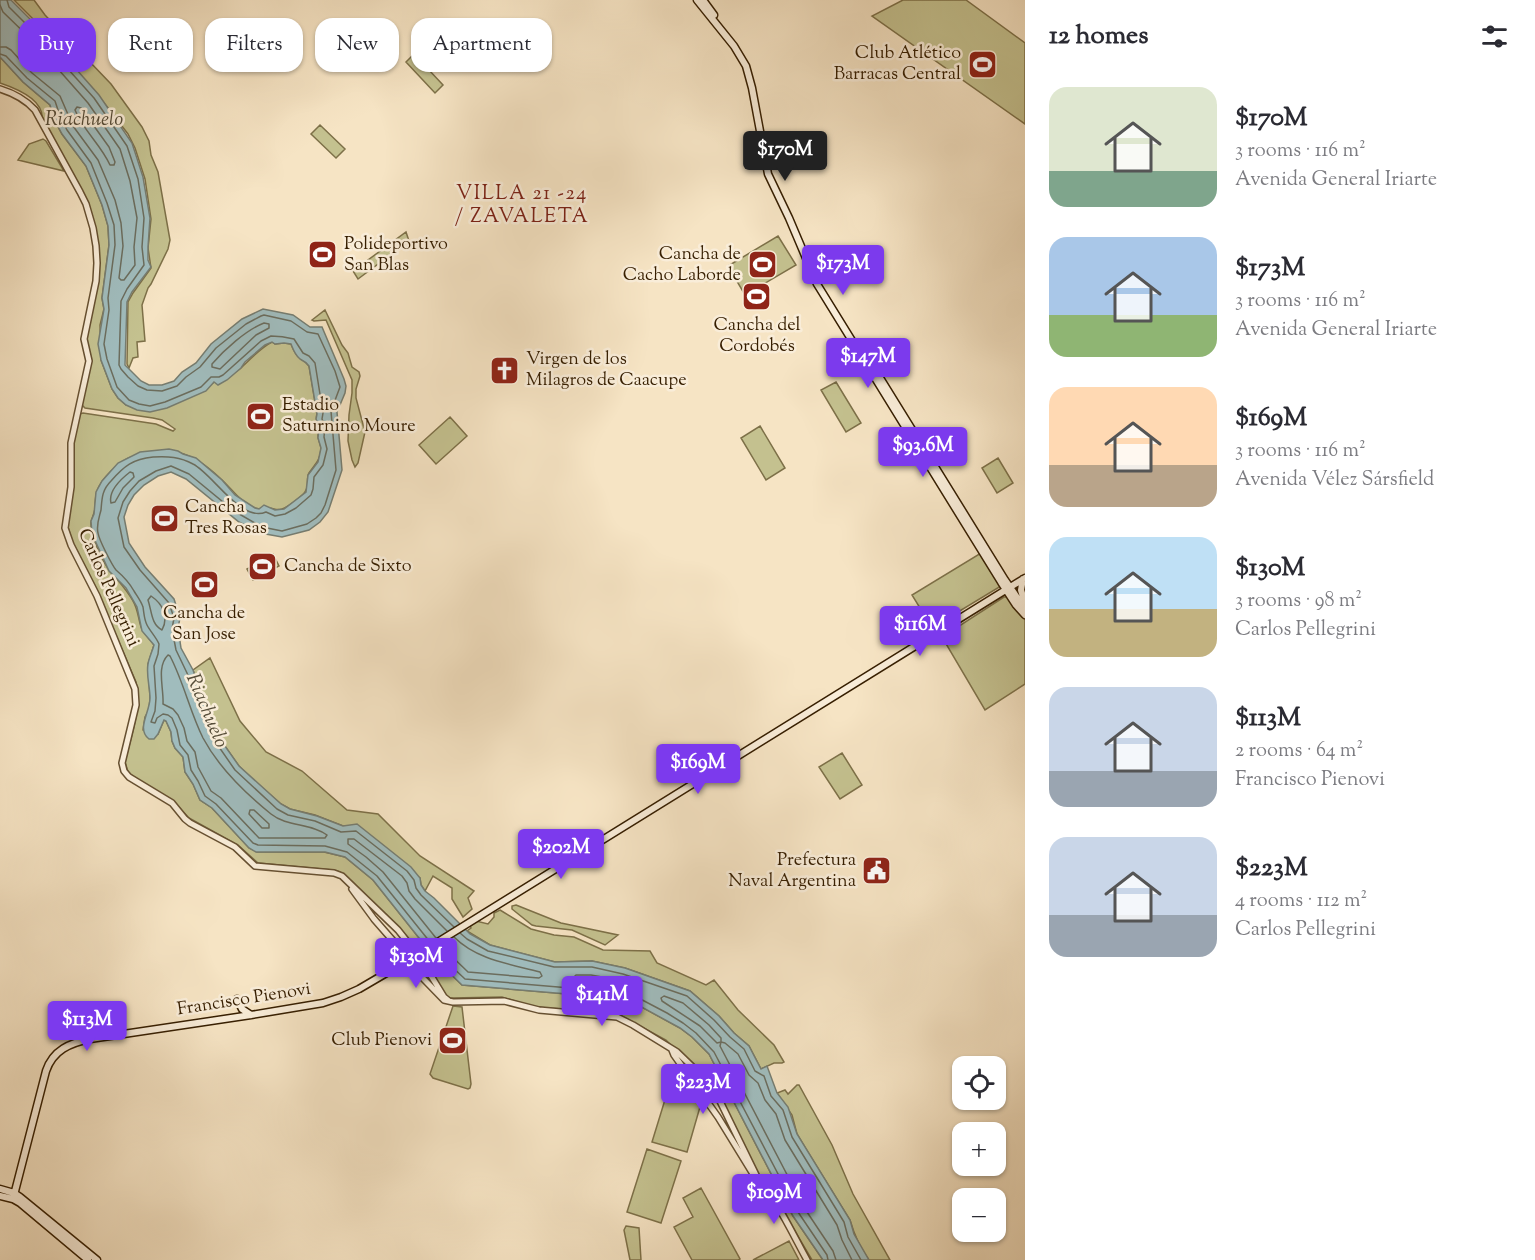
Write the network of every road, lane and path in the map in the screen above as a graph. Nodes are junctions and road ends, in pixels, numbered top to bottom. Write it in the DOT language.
graph roads {
  1 [pos="697,0"];
  2 [pos="703,0"];
  3 [pos="0,88"];
  4 [pos="752,88"];
  5 [pos="1024,579"];
  6 [pos="1008,589"];
  7 [pos="1025,603"];
  8 [pos="1025,609"];
  9 [pos="1025,615"];
  10 [pos="344,878"];
  11 [pos="392,923"];
  12 [pos="384,930"];
  13 [pos="398,930"];
  14 [pos="390,937"];
  15 [pos="410,959"];
  16 [pos="431,976"];
  17 [pos="425,980"];
  18 [pos="237,999"];
  19 [pos="449,1001"];
  20 [pos="251,1016"];
  21 [pos="671,1048"];
  22 [pos="758,1179"];
  23 [pos="0,1189"];
  24 [pos="0,1196"];
  25 [pos="14,1196"];
  26 [pos="88,1260"];
  27 [pos="97,1260"];
  28 [pos="807,1260"];
  1 -- 4 [label="main road"];
  2 -- 4 [label="main road"];
  3 -- 10 [label="street, Carlos Pellegrini"];
  4 -- 6 [label="main road"];
  5 -- 6 [label="main road, Francisco Pienovi"];
  5 -- 7 [label="main road"];
  6 -- 8 [label="main road"];
  6 -- 9 [label="main road"];
  6 -- 15 [label="main road, Francisco Pienovi"];
  10 -- 11 [label="street"];
  10 -- 12 [label="street"];
  11 -- 12 [label="street"];
  11 -- 13 [label="street"];
  12 -- 14 [label="street"];
  13 -- 14 [label="street"];
  13 -- 15 [label="street"];
  14 -- 15 [label="street"];
  15 -- 16 [label="street"];
  15 -- 17 [label="street"];
  15 -- 20 [label="main road, Francisco Pienovi"];
  16 -- 17 [label="street"];
  16 -- 19 [label="street"];
  17 -- 19 [label="street"];
  18 -- 20 [label="main road"];
  19 -- 21 [label="street"];
  20 -- 25 [label="main road, Francisco Pienovi"];
  21 -- 22 [label="street"];
  21 -- 22 [label="street"];
  22 -- 28 [label="street"];
  23 -- 25 [label="main road"];
  24 -- 25 [label="main road"];
  25 -- 26 [label="main road"];
  25 -- 27 [label="main road"];
}
